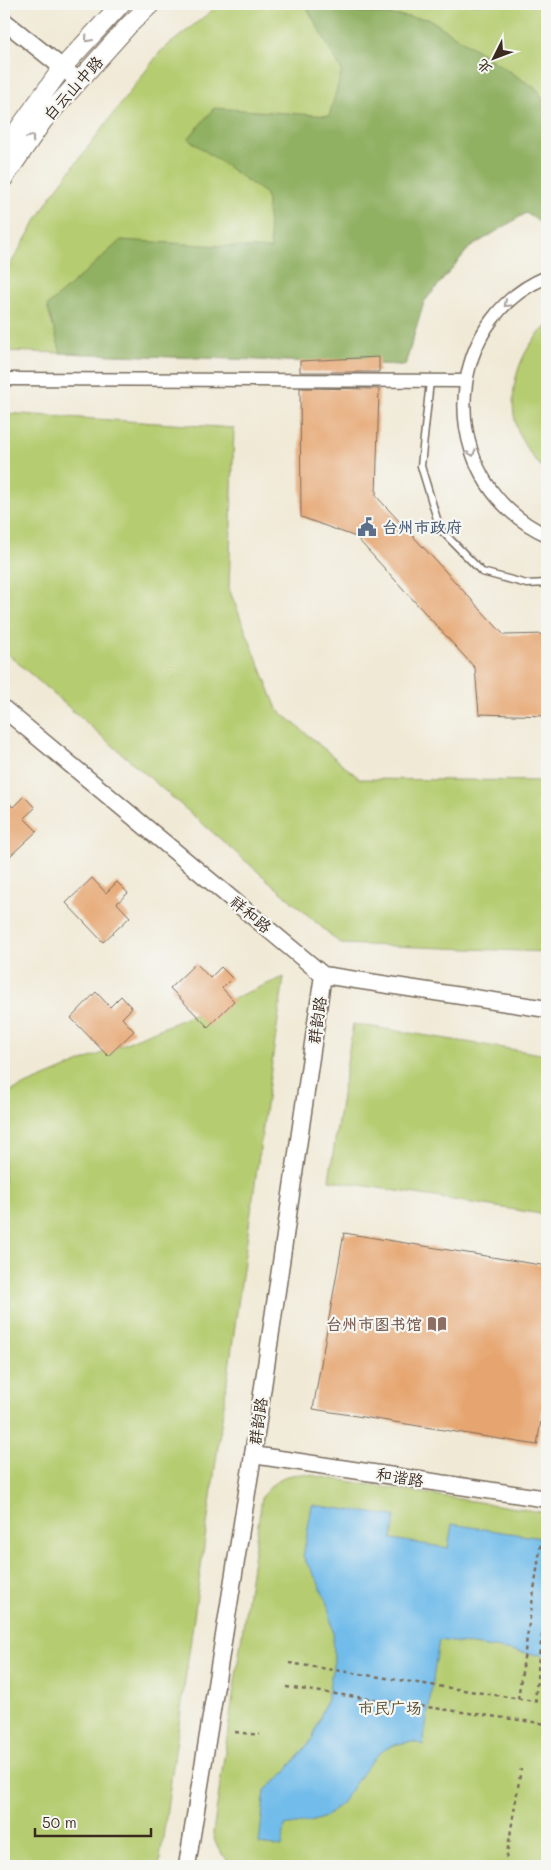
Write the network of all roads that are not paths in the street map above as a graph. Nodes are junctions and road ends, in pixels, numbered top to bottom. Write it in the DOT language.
graph roads {
  1 [pos="121,4"];
  2 [pos="151,4"];
  3 [pos="4,21"];
  4 [pos="62,68"];
  5 [pos="79,81"];
  6 [pos="4,149"];
  7 [pos="4,178"];
  8 [pos="547,276"];
  9 [pos="4,379"];
  10 [pos="430,380"];
  11 [pos="466,381"];
  12 [pos="547,535"];
  13 [pos="547,583"];
  14 [pos="4,709"];
  15 [pos="323,975"];
  16 [pos="547,1010"];
  17 [pos="253,1455"];
  18 [pos="547,1499"];
  19 [pos="187,1866"];
  1 -- 4 [label="main road, 白云山中路, one-way"];
  2 -- 5 [label="main road, 白云山中路"];
  3 -- 4 [label="street"];
  4 -- 5 [label="street"];
  4 -- 6 [label="main road, 白云山中路"];
  7 -- 5 [label="main road, 白云山中路, one-way"];
  8 -- 11 [label="street, one-way"];
  9 -- 10 [label="street"];
  10 -- 11 [label="street"];
  10 -- 13 [label="lane"];
  11 -- 12 [label="street, one-way"];
  14 -- 15 [label="street, 祥和路"];
  15 -- 16 [label="street"];
  15 -- 17 [label="street, 群韵路"];
  17 -- 18 [label="street, 和谐路"];
  17 -- 19 [label="street, 群韵路"];
}
